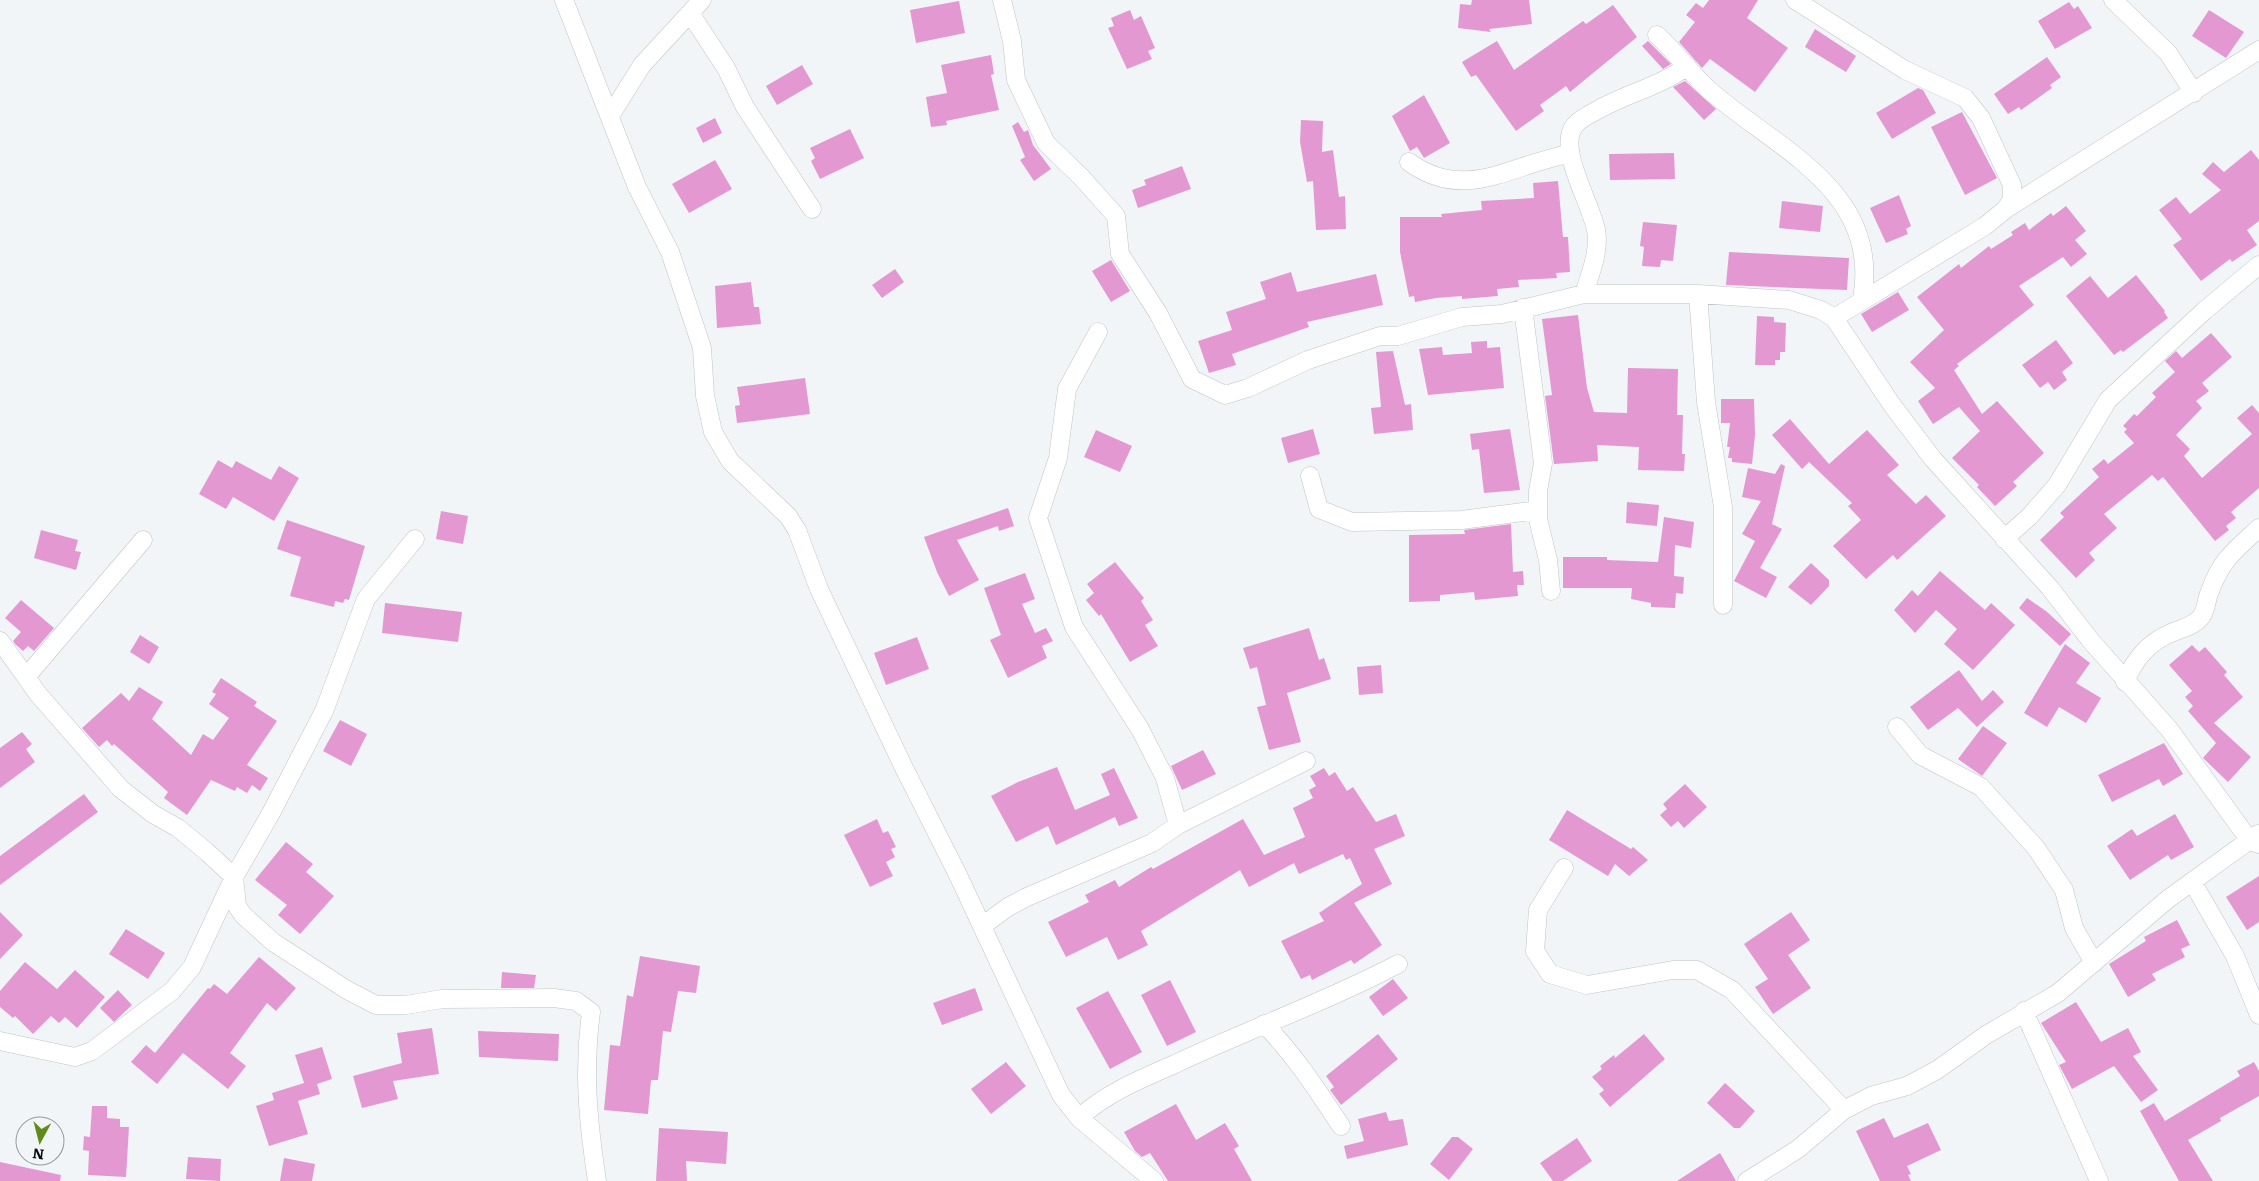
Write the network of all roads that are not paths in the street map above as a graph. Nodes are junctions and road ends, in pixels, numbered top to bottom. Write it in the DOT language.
graph roads {
  1 [pos="564,0"];
  2 [pos="1002,0"];
  3 [pos="1795,0"];
  4 [pos="2113,0"];
  5 [pos="696,6"];
  6 [pos="1657,36"];
  7 [pos="2259,50"];
  8 [pos="1686,66"];
  9 [pos="2194,93"];
  10 [pos="610,116"];
  11 [pos="1569,154"];
  12 [pos="1409,162"];
  13 [pos="2006,209"];
  14 [pos="812,210"];
  15 [pos="2259,265"];
  16 [pos="1584,294"];
  17 [pos="1698,294"];
  18 [pos="1862,299"];
  19 [pos="1523,308"];
  20 [pos="1834,318"];
  21 [pos="1098,332"];
  22 [pos="1310,476"];
  23 [pos="1538,510"];
  24 [pos="2259,528"];
  25 [pos="415,539"];
  26 [pos="2004,539"];
  27 [pos="143,540"];
  28 [pos="1551,591"];
  29 [pos="1723,605"];
  30 [pos="0,641"];
  31 [pos="26,677"];
  32 [pos="2125,682"];
  33 [pos="1898,727"];
  34 [pos="1306,761"];
  35 [pos="1178,825"];
  36 [pos="2256,840"];
  37 [pos="1564,868"];
  38 [pos="234,878"];
  39 [pos="2192,883"];
  40 [pos="982,926"];
  41 [pos="2094,963"];
  42 [pos="1398,964"];
  43 [pos="2024,1011"];
  44 [pos="2259,1015"];
  45 [pos="1264,1024"];
  46 [pos="0,1041"];
  47 [pos="1844,1110"];
  48 [pos="1079,1118"];
  49 [pos="1341,1126"];
  50 [pos="597,1181"];
  51 [pos="1154,1181"];
  52 [pos="1747,1181"];
  53 [pos="2098,1181"];
  1 -- 10 [label="street"];
  2 -- 19 [label="street"];
  3 -- 13 [label="street"];
  4 -- 9 [label="street"];
  5 -- 10 [label="street"];
  5 -- 14 [label="street"];
  6 -- 8 [label="street"];
  7 -- 9 [label="street"];
  8 -- 11 [label="street"];
  8 -- 18 [label="street"];
  9 -- 13 [label="street"];
  10 -- 40 [label="street"];
  11 -- 12 [label="street"];
  11 -- 16 [label="street"];
  13 -- 18 [label="street"];
  15 -- 26 [label="street"];
  16 -- 17 [label="street"];
  16 -- 19 [label="street"];
  17 -- 20 [label="street"];
  17 -- 29 [label="street"];
  18 -- 20 [label="street"];
  19 -- 23 [label="street"];
  20 -- 26 [label="street"];
  21 -- 35 [label="street"];
  22 -- 23 [label="street"];
  23 -- 28 [label="street"];
  24 -- 32 [label="street"];
  25 -- 38 [label="street"];
  26 -- 32 [label="street"];
  27 -- 31 [label="street"];
  30 -- 31 [label="street"];
  31 -- 38 [label="street"];
  32 -- 36 [label="street"];
  33 -- 41 [label="street"];
  34 -- 35 [label="street"];
  35 -- 40 [label="street"];
  36 -- 39 [label="street"];
  37 -- 47 [label="street"];
  38 -- 46 [label="street"];
  38 -- 50 [label="street"];
  39 -- 41 [label="street"];
  39 -- 44 [label="street"];
  40 -- 48 [label="street"];
  41 -- 43 [label="street"];
  42 -- 45 [label="street"];
  43 -- 47 [label="street"];
  43 -- 53 [label="street"];
  45 -- 48 [label="street"];
  45 -- 49 [label="street"];
  47 -- 52 [label="street"];
  48 -- 51 [label="street"];
}
